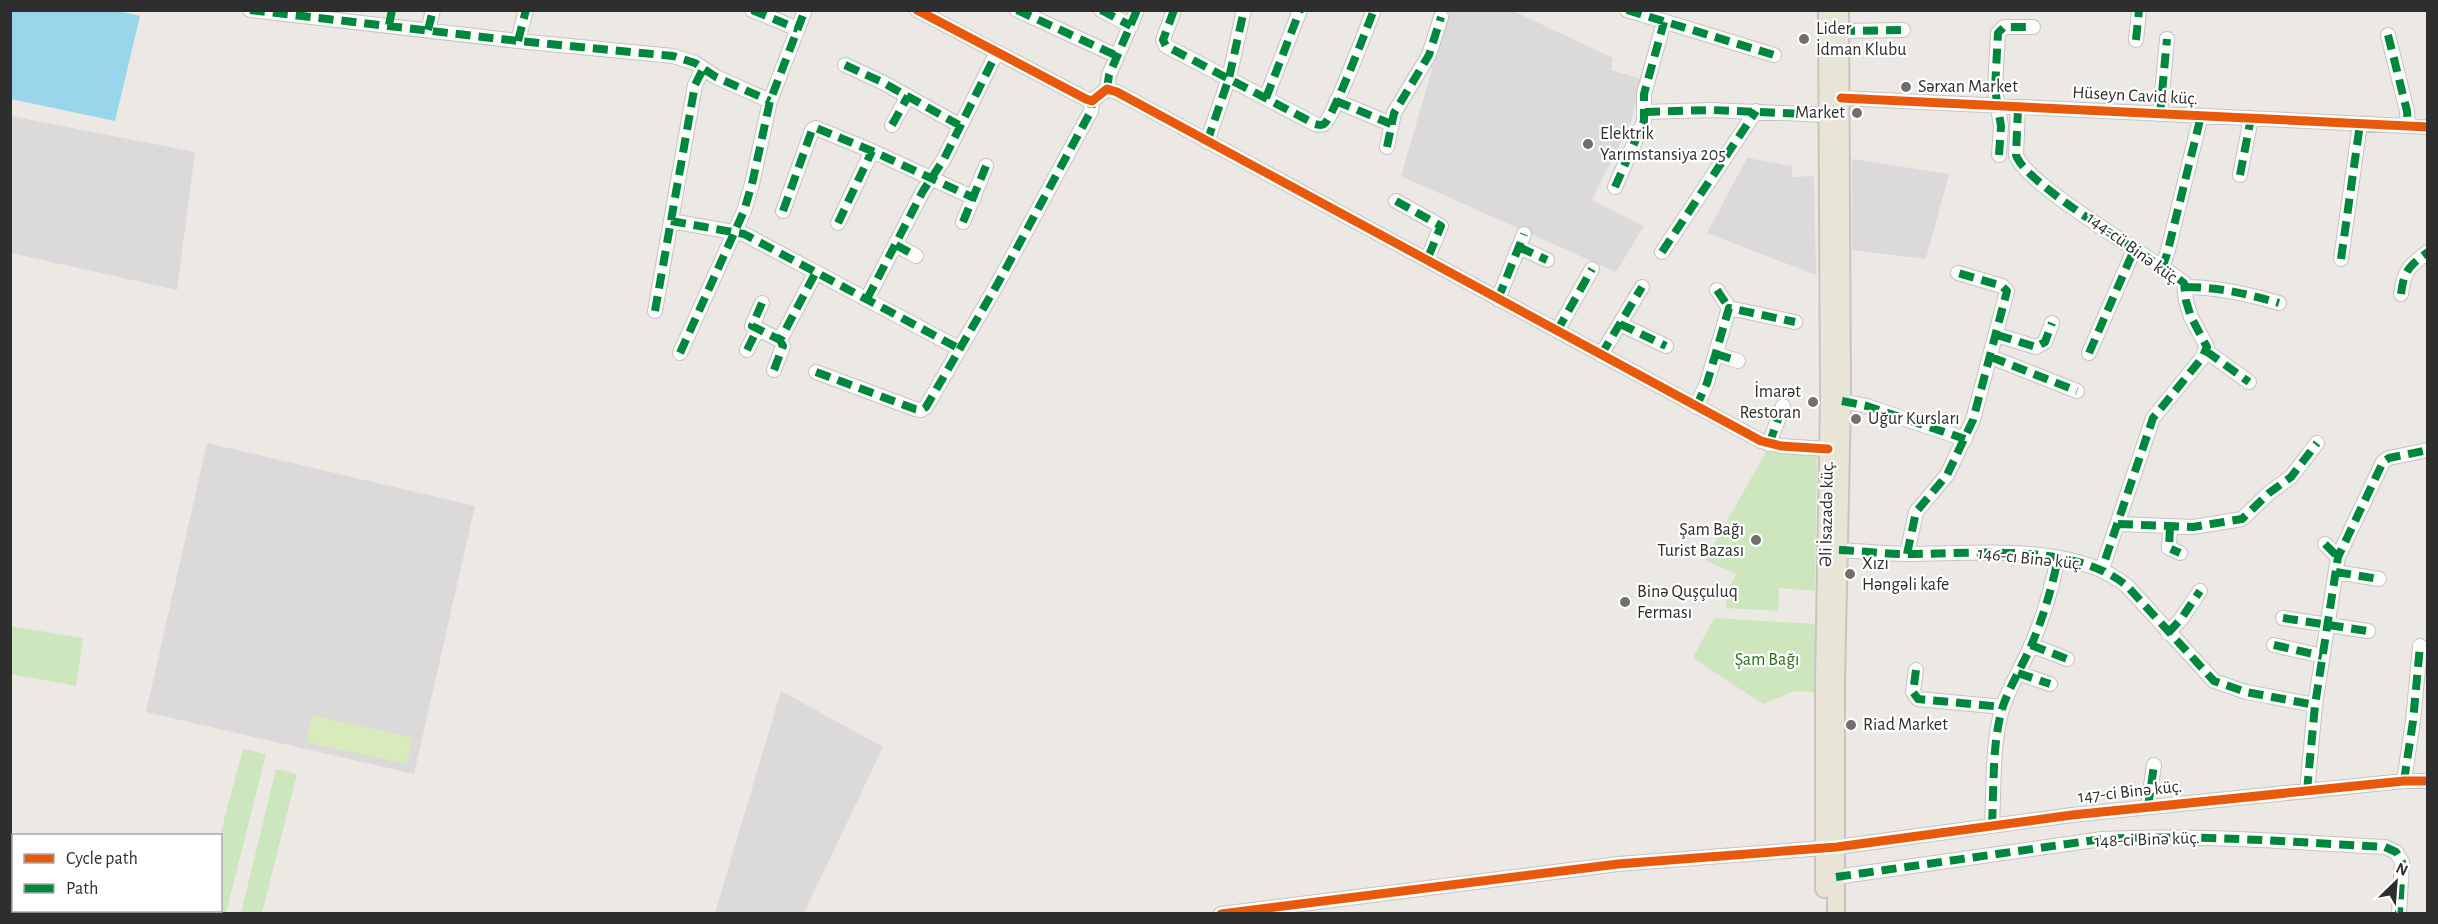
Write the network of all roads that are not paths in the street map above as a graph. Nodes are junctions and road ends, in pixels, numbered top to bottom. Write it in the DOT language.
graph roads {
  1 [pos="250,10"];
  2 [pos="393,10"];
  3 [pos="433,10"];
  4 [pos="526,10"];
  5 [pos="752,10"];
  6 [pos="805,10"];
  7 [pos="917,10"];
  8 [pos="1017,10"];
  9 [pos="1101,10"];
  10 [pos="1137,10"];
  11 [pos="1174,10"];
  12 [pos="1244,10"];
  13 [pos="1300,10"];
  14 [pos="1374,10"];
  15 [pos="1627,10"];
  16 [pos="1827,10"];
  17 [pos="1840,10"];
  18 [pos="2139,10"];
  19 [pos="304,13"];
  20 [pos="1440,17"];
  21 [pos="1664,22"];
  22 [pos="389,25"];
  23 [pos="1131,26"];
  24 [pos="2033,27"];
  25 [pos="798,29"];
  26 [pos="428,30"];
  27 [pos="1903,30"];
  28 [pos="1840,31"];
  29 [pos="2388,35"];
  30 [pos="2167,39"];
  31 [pos="2136,40"];
  32 [pos="518,41"];
  33 [pos="997,52"];
  34 [pos="1774,55"];
  35 [pos="1117,56"];
  36 [pos="845,64"];
  37 [pos="703,69"];
  38 [pos="1229,78"];
  39 [pos="1107,89"];
  40 [pos="908,96"];
  41 [pos="1266,98"];
  42 [pos="1834,98"];
  43 [pos="770,101"];
  44 [pos="1092,101"];
  45 [pos="1336,101"];
  46 [pos="1998,107"];
  47 [pos="2018,108"];
  48 [pos="1756,111"];
  49 [pos="1645,112"];
  50 [pos="2160,114"];
  51 [pos="1834,115"];
  52 [pos="2201,116"];
  53 [pos="2251,118"];
  54 [pos="1391,124"];
  55 [pos="2360,124"];
  56 [pos="892,125"];
  57 [pos="959,125"];
  58 [pos="2409,126"];
  59 [pos="2427,127"];
  60 [pos="1207,142"];
  61 [pos="1387,147"];
  62 [pos="872,151"];
  63 [pos="1999,155"];
  64 [pos="986,166"];
  65 [pos="2240,174"];
  66 [pos="932,177"];
  67 [pos="1615,187"];
  68 [pos="974,198"];
  69 [pos="1396,201"];
  70 [pos="783,212"];
  71 [pos="672,221"];
  72 [pos="963,222"];
  73 [pos="838,223"];
  74 [pos="736,231"];
  75 [pos="896,245"];
  76 [pos="2134,250"];
  77 [pos="1662,252"];
  78 [pos="2427,252"];
  79 [pos="916,256"];
  80 [pos="2341,259"];
  81 [pos="1427,260"];
  82 [pos="1547,260"];
  83 [pos="1592,268"];
  84 [pos="2162,268"];
  85 [pos="816,272"];
  86 [pos="1958,273"];
  87 [pos="1642,287"];
  88 [pos="2186,287"];
  89 [pos="1717,290"];
  90 [pos="2402,294"];
  91 [pos="867,299"];
  92 [pos="1498,299"];
  93 [pos="762,303"];
  94 [pos="2279,303"];
  95 [pos="1729,308"];
  96 [pos="655,311"];
  97 [pos="1796,322"];
  98 [pos="2052,323"];
  99 [pos="1620,324"];
  100 [pos="756,330"];
  101 [pos="1557,331"];
  102 [pos="1997,335"];
  103 [pos="780,340"];
  104 [pos="1666,346"];
  105 [pos="960,349"];
  106 [pos="747,350"];
  107 [pos="2206,351"];
  108 [pos="680,353"];
  109 [pos="2089,353"];
  110 [pos="1601,354"];
  111 [pos="1716,354"];
  112 [pos="1991,357"];
  113 [pos="1738,362"];
  114 [pos="774,370"];
  115 [pos="816,372"];
  116 [pos="2249,382"];
  117 [pos="2077,391"];
  118 [pos="1842,402"];
  119 [pos="1696,406"];
  120 [pos="1783,406"];
  121 [pos="1965,439"];
  122 [pos="2317,443"];
  123 [pos="1770,444"];
  124 [pos="1835,449"];
  125 [pos="2427,450"];
  126 [pos="2118,524"];
  127 [pos="2170,527"];
  128 [pos="2325,544"];
  129 [pos="1839,550"];
  130 [pos="2180,553"];
  131 [pos="1907,554"];
  132 [pos="2338,557"];
  133 [pos="2058,558"];
  134 [pos="2102,569"];
  135 [pos="2336,572"];
  136 [pos="2379,579"];
  137 [pos="2200,591"];
  138 [pos="2283,618"];
  139 [pos="2326,626"];
  140 [pos="2368,631"];
  141 [pos="2168,633"];
  142 [pos="2031,645"];
  143 [pos="2274,645"];
  144 [pos="2420,646"];
  145 [pos="2322,656"];
  146 [pos="2067,659"];
  147 [pos="1916,670"];
  148 [pos="2018,673"];
  149 [pos="2050,684"];
  150 [pos="2315,705"];
  151 [pos="2003,707"];
  152 [pos="2154,765"];
  153 [pos="2404,781"];
  154 [pos="2427,782"];
  155 [pos="2307,791"];
  156 [pos="2148,807"];
  157 [pos="1992,824"];
  158 [pos="1831,848"];
  159 [pos="1830,877"];
  160 [pos="1221,914"];
  161 [pos="1825,914"];
  162 [pos="1836,914"];
  163 [pos="2399,914"];
  1 -- 19 [label="street"];
  2 -- 22 [label="street"];
  3 -- 26 [label="street"];
  4 -- 32 [label="street"];
  5 -- 25 [label="street"];
  6 -- 25 [label="street"];
  7 -- 33 [label="street"];
  8 -- 35 [label="street"];
  9 -- 23 [label="street"];
  10 -- 23 [label="street"];
  11 -- 38 [label="street"];
  12 -- 38 [label="street"];
  13 -- 41 [label="street"];
  14 -- 45 [label="street"];
  15 -- 21 [label="street"];
  16 -- 42 [label="main road"];
  17 -- 28 [label="main road"];
  18 -- 31 [label="street"];
  19 -- 22 [label="street"];
  20 -- 54 [label="street"];
  21 -- 34 [label="street"];
  21 -- 49 [label="street"];
  22 -- 26 [label="street"];
  23 -- 35 [label="street"];
  24 -- 46 [label="street"];
  25 -- 43 [label="street"];
  26 -- 32 [label="street"];
  27 -- 28 [label="street"];
  28 -- 42 [label="main road"];
  29 -- 58 [label="street"];
  30 -- 50 [label="street"];
  32 -- 37 [label="street"];
  33 -- 44 [label="street"];
  33 -- 57 [label="street"];
  35 -- 39 [label="street"];
  36 -- 40 [label="street"];
  37 -- 43 [label="street"];
  37 -- 71 [label="street"];
  38 -- 41 [label="street"];
  38 -- 60 [label="street"];
  39 -- 44 [label="street"];
  39 -- 60 [label="street"];
  40 -- 56 [label="street"];
  40 -- 57 [label="street"];
  41 -- 45 [label="street"];
  42 -- 46 [label="street, Hüseyn Cavid küç."];
  42 -- 51 [label="main road"];
  43 -- 74 [label="street"];
  44 -- 105 [label="street"];
  45 -- 54 [label="street"];
  46 -- 47 [label="street, Hüseyn Cavid küç."];
  46 -- 63 [label="street"];
  47 -- 50 [label="street, Hüseyn Cavid küç."];
  47 -- 76 [label="street, 144-cü Binə küç."];
  48 -- 49 [label="street"];
  48 -- 51 [label="street"];
  48 -- 77 [label="street"];
  49 -- 67 [label="street"];
  50 -- 52 [label="street, Hüseyn Cavid küç."];
  51 -- 118 [label="main road, Əli İsazadə küç."];
  51 -- 124 [label="main road, Əli İsazadə küç."];
  52 -- 53 [label="street, Hüseyn Cavid küç."];
  52 -- 84 [label="street"];
  53 -- 55 [label="street, Hüseyn Cavid küç."];
  53 -- 65 [label="street"];
  54 -- 61 [label="street"];
  55 -- 58 [label="street, Hüseyn Cavid küç."];
  55 -- 80 [label="street"];
  57 -- 66 [label="street"];
  58 -- 59 [label="street, Hüseyn Cavid küç."];
  60 -- 81 [label="street"];
  62 -- 66 [label="street"];
  62 -- 70 [label="street"];
  62 -- 73 [label="street"];
  64 -- 68 [label="street"];
  66 -- 68 [label="street"];
  66 -- 75 [label="street"];
  68 -- 72 [label="street"];
  69 -- 81 [label="street"];
  71 -- 74 [label="street"];
  71 -- 96 [label="street"];
  74 -- 85 [label="street"];
  74 -- 108 [label="street"];
  75 -- 79 [label="street"];
  75 -- 91 [label="street"];
  76 -- 84 [label="street, 144-cü Binə küç."];
  76 -- 109 [label="street"];
  78 -- 90 [label="street"];
  81 -- 92 [label="street"];
  82 -- 92 [label="street"];
  83 -- 101 [label="street"];
  84 -- 88 [label="street, 144-cü Binə küç."];
  85 -- 91 [label="street"];
  85 -- 103 [label="street"];
  86 -- 102 [label="street"];
  87 -- 99 [label="street"];
  88 -- 94 [label="street"];
  88 -- 107 [label="street, 144-cü Binə küç."];
  89 -- 95 [label="street"];
  91 -- 105 [label="street"];
  92 -- 101 [label="street"];
  93 -- 100 [label="street"];
  95 -- 97 [label="street"];
  95 -- 111 [label="street"];
  98 -- 102 [label="street"];
  99 -- 104 [label="street"];
  99 -- 110 [label="street"];
  100 -- 103 [label="street"];
  100 -- 106 [label="street"];
  101 -- 110 [label="street"];
  102 -- 112 [label="street"];
  103 -- 114 [label="street"];
  105 -- 115 [label="street"];
  107 -- 116 [label="street"];
  107 -- 126 [label="street"];
  110 -- 119 [label="street"];
  111 -- 113 [label="street"];
  111 -- 119 [label="street"];
  112 -- 117 [label="street"];
  112 -- 121 [label="street"];
  118 -- 121 [label="street"];
  118 -- 124 [label="main road, Əli İsazadə küç."];
  119 -- 123 [label="street"];
  120 -- 123 [label="street"];
  121 -- 131 [label="street"];
  122 -- 127 [label="street"];
  123 -- 124 [label="street"];
  124 -- 129 [label="main road, Əli İsazadə küç."];
  124 -- 158 [label="main road, Əli İsazadə küç."];
  125 -- 132 [label="street"];
  126 -- 127 [label="street"];
  126 -- 134 [label="street"];
  127 -- 130 [label="street"];
  128 -- 132 [label="street"];
  129 -- 131 [label="street, 146-cı Binə küç."];
  129 -- 158 [label="main road, Əli İsazadə küç."];
  131 -- 133 [label="street, 146-cı Binə küç."];
  132 -- 135 [label="street"];
  133 -- 134 [label="street, 146-cı Binə küç."];
  133 -- 142 [label="street"];
  134 -- 141 [label="street, 146-cı Binə küç."];
  135 -- 136 [label="street"];
  135 -- 139 [label="street"];
  137 -- 141 [label="street"];
  138 -- 139 [label="street"];
  139 -- 140 [label="street"];
  139 -- 145 [label="street"];
  141 -- 150 [label="street, 146-cı Binə küç."];
  142 -- 146 [label="street"];
  142 -- 148 [label="street"];
  143 -- 145 [label="street"];
  144 -- 153 [label="street"];
  145 -- 150 [label="street"];
  147 -- 151 [label="street"];
  148 -- 149 [label="street"];
  148 -- 151 [label="street"];
  150 -- 155 [label="street"];
  151 -- 157 [label="street"];
  152 -- 156 [label="street"];
  153 -- 154 [label="street, 147-ci Binə küç."];
  153 -- 155 [label="street, 147-ci Binə küç."];
  155 -- 156 [label="street, 147-ci Binə küç."];
  156 -- 157 [label="street, 147-ci Binə küç."];
  157 -- 158 [label="street, 147-ci Binə küç."];
  158 -- 159 [label="main road, Əli İsazadə küç."];
  158 -- 160 [label="street, 147-ci Binə küç."];
  159 -- 161 [label="main road, Əli İsazadə küç."];
  159 -- 162 [label="main road, Əli İsazadə küç."];
  159 -- 163 [label="street, 148-ci Binə küç."];
}
